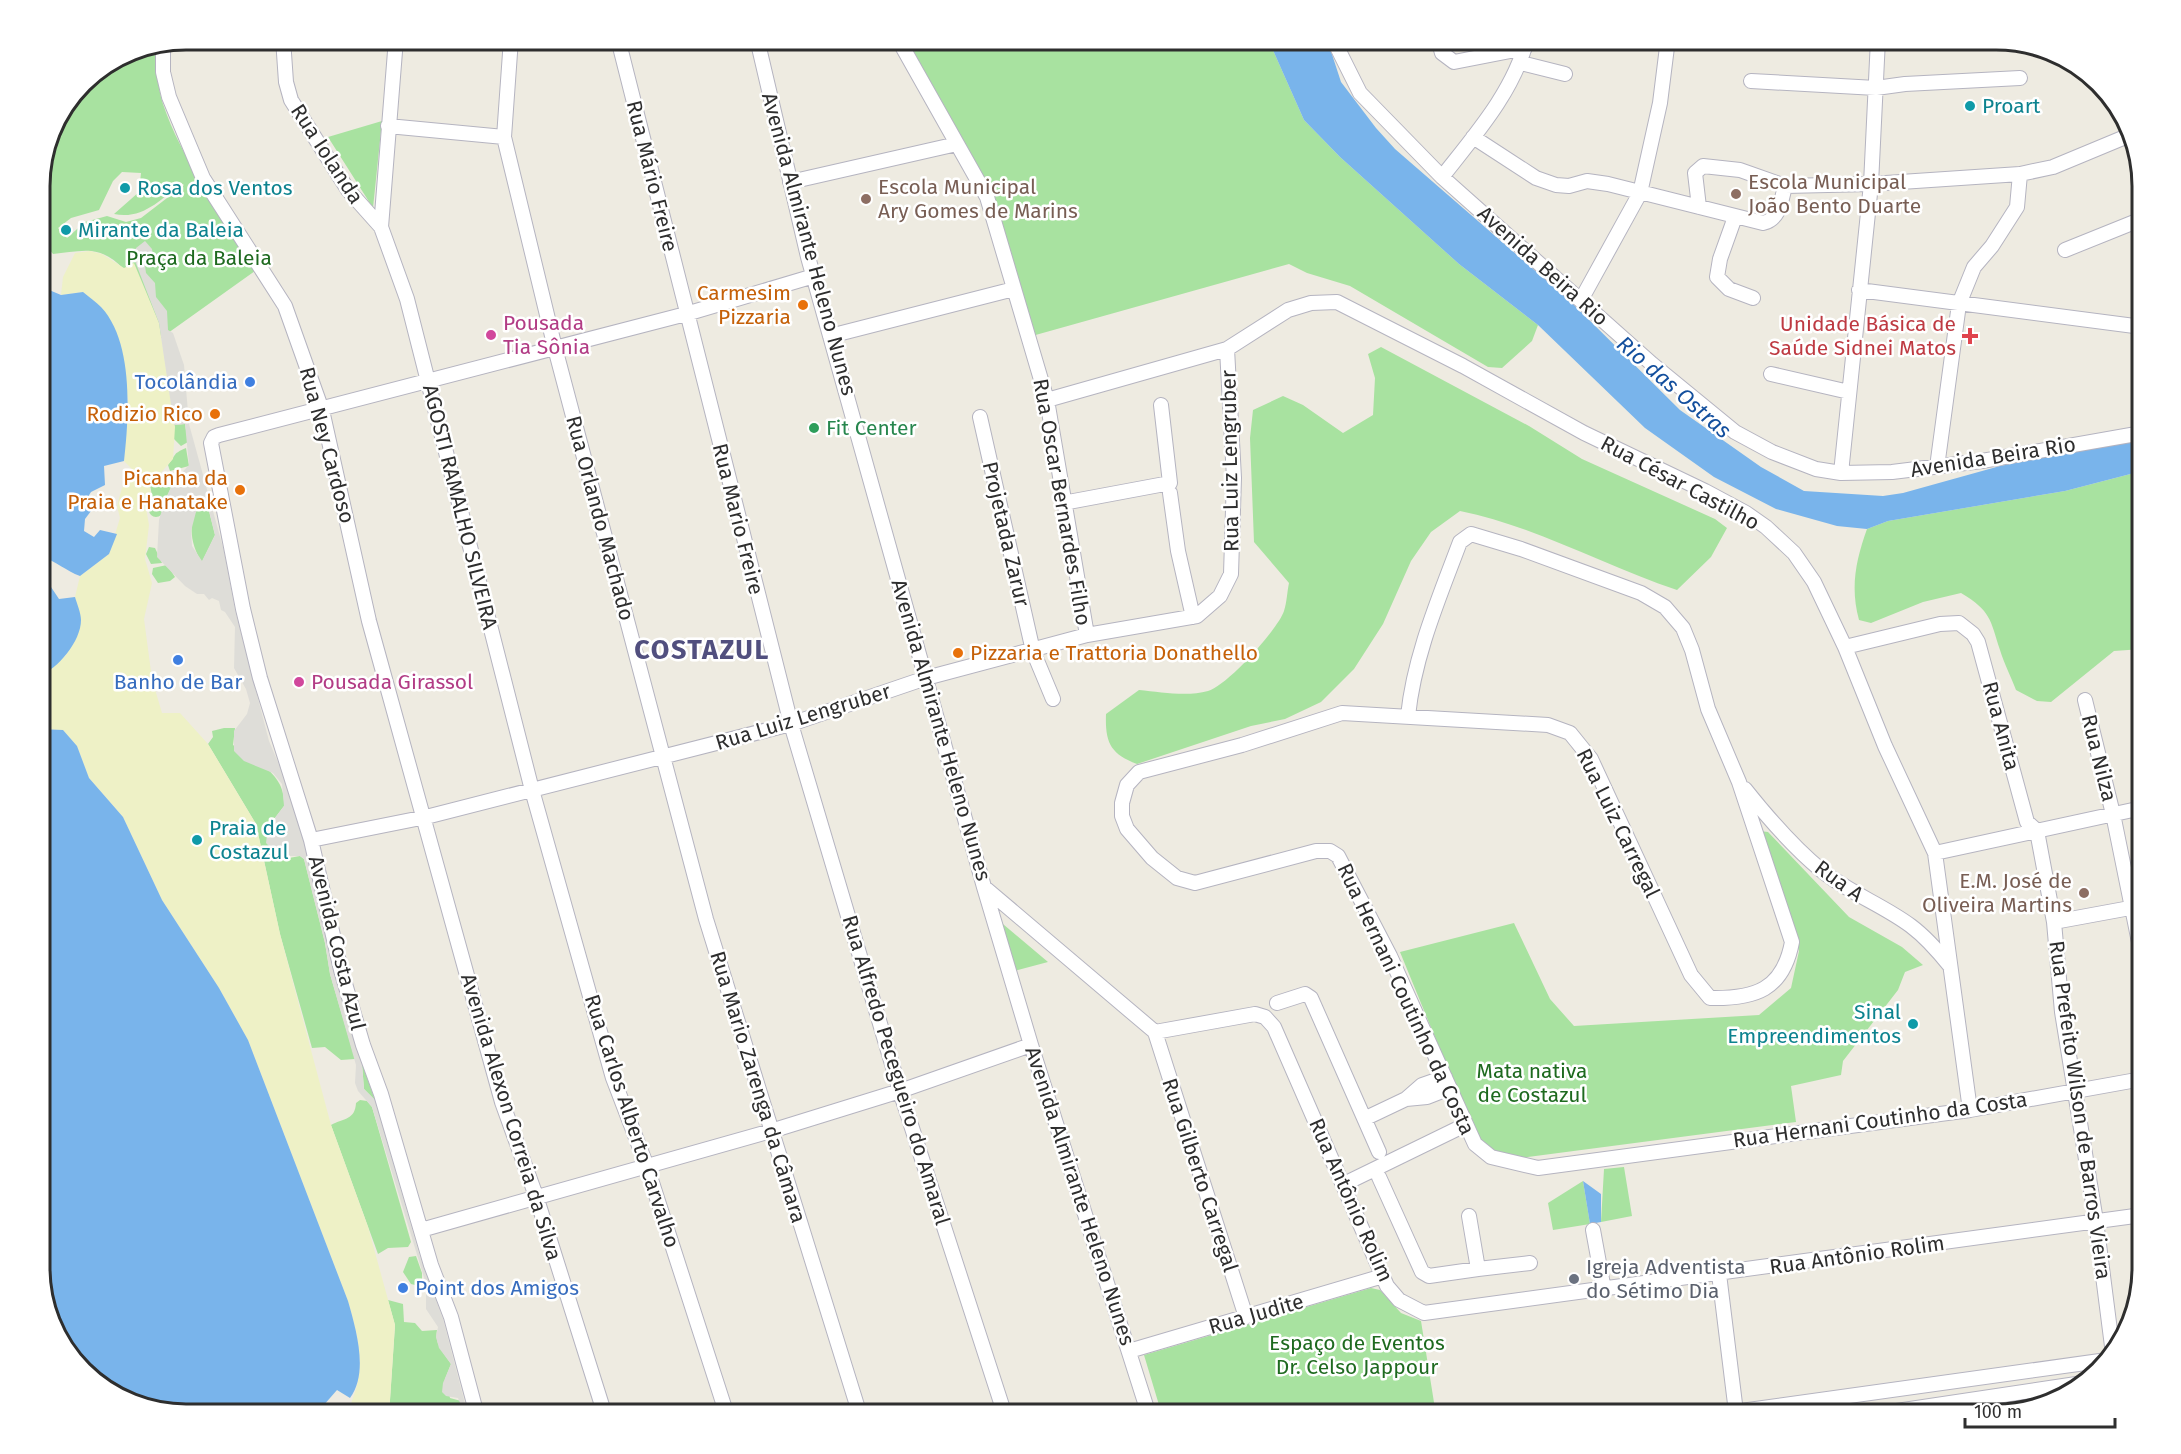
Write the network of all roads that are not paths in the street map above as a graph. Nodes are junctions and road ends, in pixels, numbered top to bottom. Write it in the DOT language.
graph roads {
  1 [pos="284,50"];
  2 [pos="395,50"];
  3 [pos="510,50"];
  4 [pos="621,50"];
  5 [pos="760,50"];
  6 [pos="904,50"];
  7 [pos="1338,50"];
  8 [pos="1441,50"];
  9 [pos="1502,50"];
  10 [pos="1524,50"];
  11 [pos="1667,50"];
  12 [pos="1878,50"];
  13 [pos="163,51"];
  14 [pos="1521,63"];
  15 [pos="1565,74"];
  16 [pos="2020,78"];
  17 [pos="1751,81"];
  18 [pos="1876,88"];
  19 [pos="388,126"];
  20 [pos="504,137"];
  21 [pos="1473,137"];
  22 [pos="2123,138"];
  23 [pos="957,144"];
  24 [pos="2020,174"];
  25 [pos="1442,177"];
  26 [pos="790,182"];
  27 [pos="1871,184"];
  28 [pos="1785,186"];
  29 [pos="1640,193"];
  30 [pos="1699,207"];
  31 [pos="1736,217"];
  32 [pos="2132,223"];
  33 [pos="381,227"];
  34 [pos="2066,250"];
  35 [pos="814,276"];
  36 [pos="1014,288"];
  37 [pos="1859,290"];
  38 [pos="1753,298"];
  39 [pos="1581,300"];
  40 [pos="1959,304"];
  41 [pos="686,314"];
  42 [pos="2132,326"];
  43 [pos="830,336"];
  44 [pos="555,348"];
  45 [pos="1227,349"];
  46 [pos="1771,374"];
  47 [pos="428,382"];
  48 [pos="1849,392"];
  49 [pos="1047,400"];
  50 [pos="1161,405"];
  51 [pos="322,410"];
  52 [pos="980,417"];
  53 [pos="2132,435"];
  54 [pos="1937,467"];
  55 [pos="1841,473"];
  56 [pos="1170,492"];
  57 [pos="1063,503"];
  58 [pos="1193,616"];
  59 [pos="1087,635"];
  60 [pos="1845,647"];
  61 [pos="1033,651"];
  62 [pos="926,678"];
  63 [pos="1053,699"];
  64 [pos="2085,700"];
  65 [pos="1408,716"];
  66 [pos="1440,718"];
  67 [pos="791,724"];
  68 [pos="663,756"];
  69 [pos="1739,782"];
  70 [pos="532,790"];
  71 [pos="2132,810"];
  72 [pos="2114,814"];
  73 [pos="426,817"];
  74 [pos="2037,831"];
  75 [pos="311,840"];
  76 [pos="1935,853"];
  77 [pos="984,887"];
  78 [pos="2130,908"];
  79 [pos="2132,916"];
  80 [pos="2054,922"];
  81 [pos="1950,966"];
  82 [pos="1277,1003"];
  83 [pos="1155,1032"];
  84 [pos="1031,1045"];
  85 [pos="2132,1081"];
  86 [pos="1447,1082"];
  87 [pos="2074,1090"];
  88 [pos="900,1091"];
  89 [pos="1970,1110"];
  90 [pos="1366,1118"];
  91 [pos="1465,1125"];
  92 [pos="771,1131"];
  93 [pos="1379,1152"];
  94 [pos="646,1164"];
  95 [pos="1379,1177"];
  96 [pos="1344,1184"];
  97 [pos="536,1196"];
  98 [pos="1468,1216"];
  99 [pos="2132,1216"];
  100 [pos="2096,1221"];
  101 [pos="421,1230"];
  102 [pos="1593,1230"];
  103 [pos="1530,1263"];
  104 [pos="1478,1269"];
  105 [pos="1719,1274"];
  106 [pos="1383,1276"];
  107 [pos="1604,1290"];
  108 [pos="1246,1317"];
  109 [pos="2111,1340"];
  110 [pos="1129,1351"];
  111 [pos="2094,1362"];
  112 [pos="1927,1384"];
  113 [pos="2063,1386"];
  114 [pos="474,1404"];
  115 [pos="602,1404"];
  116 [pos="723,1404"];
  117 [pos="857,1404"];
  118 [pos="1001,1404"];
  119 [pos="1146,1404"];
  120 [pos="1735,1404"];
  121 [pos="1791,1404"];
  122 [pos="1930,1404"];
  123 [pos="1965,1404"];
  1 -- 33 [label="street, Rua Iolanda"];
  2 -- 19 [label="street"];
  3 -- 20 [label="street, Rua Orlando Machado"];
  4 -- 41 [label="street, Rua Mário Freire"];
  5 -- 26 [label="street, Avenida Almirante Heleno Nunes"];
  6 -- 23 [label="street, Rua Oscar Bernardes Filho"];
  7 -- 25 [label="street, Avenida Beira Rio"];
  8 -- 9 [label="street"];
  10 -- 14 [label="street"];
  11 -- 29 [label="street"];
  12 -- 18 [label="street"];
  13 -- 51 [label="street, Rua Ney Cardoso"];
  14 -- 15 [label="street"];
  14 -- 21 [label="street"];
  16 -- 18 [label="street"];
  17 -- 18 [label="street"];
  18 -- 27 [label="street"];
  19 -- 20 [label="street"];
  19 -- 33 [label="street"];
  20 -- 44 [label="street, Rua Orlando Machado"];
  21 -- 25 [label="street"];
  21 -- 29 [label="street"];
  22 -- 24 [label="street"];
  23 -- 26 [label="street"];
  23 -- 36 [label="street, Rua Oscar Bernardes Filho"];
  24 -- 27 [label="street"];
  24 -- 40 [label="street"];
  25 -- 39 [label="street, Avenida Beira Rio"];
  26 -- 35 [label="street, Avenida Almirante Heleno Nunes"];
  27 -- 28 [label="street"];
  27 -- 37 [label="street"];
  28 -- 30 [label="street"];
  28 -- 31 [label="street"];
  29 -- 30 [label="street"];
  29 -- 39 [label="street"];
  30 -- 31 [label="street"];
  31 -- 38 [label="street"];
  32 -- 34 [label="street"];
  33 -- 47 [label="street, AGOSTI RAMALHO SILVEIRA"];
  35 -- 41 [label="street"];
  35 -- 43 [label="street, Avenida Almirante Heleno Nunes"];
  36 -- 43 [label="street"];
  36 -- 49 [label="street, Rua Oscar Bernardes Filho"];
  37 -- 40 [label="street"];
  37 -- 48 [label="street"];
  39 -- 55 [label="street, Avenida Beira Rio"];
  40 -- 42 [label="street"];
  40 -- 54 [label="street"];
  41 -- 44 [label="street"];
  41 -- 67 [label="street, Rua Mario Freire"];
  43 -- 62 [label="street, Avenida Almirante Heleno Nunes"];
  44 -- 47 [label="street"];
  44 -- 68 [label="street, Rua Orlando Machado"];
  45 -- 49 [label="street, Rua César Castilho"];
  45 -- 58 [label="street, Rua Luiz Lengruber"];
  45 -- 60 [label="street, Rua César Castilho"];
  46 -- 48 [label="street"];
  47 -- 51 [label="street"];
  47 -- 70 [label="street, AGOSTI RAMALHO SILVEIRA"];
  48 -- 55 [label="street"];
  49 -- 57 [label="street, Rua Oscar Bernardes Filho"];
  50 -- 57 [label="street"];
  51 -- 73 [label="street, Rua Ney Cardoso"];
  51 -- 75 [label="street, Avenida Costa Azul"];
  52 -- 61 [label="street, Projetada Zarur"];
  53 -- 54 [label="street, Avenida Beira Rio"];
  54 -- 55 [label="street, Avenida Beira Rio"];
  56 -- 58 [label="street"];
  57 -- 59 [label="street, Rua Oscar Bernardes Filho"];
  58 -- 59 [label="street, Rua Luiz Lengruber"];
  59 -- 61 [label="street, Rua Luiz Lengruber"];
  60 -- 74 [label="street, Rua Anita"];
  60 -- 76 [label="street, Rua César Castilho"];
  61 -- 62 [label="street, Rua Luiz Lengruber"];
  61 -- 63 [label="street, Projetada Zarur"];
  62 -- 67 [label="street, Rua Luiz Lengruber"];
  62 -- 77 [label="street, Avenida Almirante Heleno Nunes"];
  64 -- 72 [label="street, Rua Nilza"];
  65 -- 66 [label="street, Rua Hernani Coutinho da Costa"];
  65 -- 69 [label="street"];
  65 -- 86 [label="street, Rua Hernani Coutinho da Costa"];
  66 -- 69 [label="street, Rua Luiz Carregal"];
  67 -- 68 [label="street, Rua Luiz Lengruber"];
  67 -- 88 [label="street, Rua Alfredo Pecegueiro do Amaral"];
  68 -- 70 [label="street, Rua Luiz Lengruber"];
  68 -- 92 [label="street, Rua Mario Zarenga da Câmara"];
  69 -- 81 [label="street, Rua A"];
  70 -- 73 [label="street, Rua Luiz Lengruber"];
  70 -- 94 [label="street, Rua Carlos Alberto Carvalho"];
  71 -- 72 [label="street"];
  72 -- 74 [label="street"];
  72 -- 78 [label="street, Rua Nilza"];
  73 -- 75 [label="street, Rua Luiz Lengruber"];
  73 -- 97 [label="street, Avenida Alexon Correia da Silva"];
  74 -- 76 [label="street"];
  74 -- 80 [label="street, Rua Prefeito Wilson de Barros Vieira"];
  75 -- 101 [label="street, Avenida Costa Azul"];
  76 -- 81 [label="street, Rua César Castilho"];
  77 -- 83 [label="street"];
  77 -- 84 [label="street, Avenida Almirante Heleno Nunes"];
  78 -- 79 [label="street, Rua Nilza"];
  78 -- 80 [label="street"];
  80 -- 87 [label="street, Rua Prefeito Wilson de Barros Vieira"];
  81 -- 89 [label="street, Rua César Castilho"];
  82 -- 90 [label="street"];
  83 -- 96 [label="street, Rua Antônio Rolim"];
  83 -- 108 [label="street, Rua Gilberto Carregal"];
  84 -- 88 [label="street"];
  84 -- 110 [label="street, Avenida Almirante Heleno Nunes"];
  85 -- 87 [label="street, Rua Hernani Coutinho da Costa"];
  86 -- 90 [label="street"];
  86 -- 91 [label="street, Rua Hernani Coutinho da Costa"];
  87 -- 89 [label="street, Rua Hernani Coutinho da Costa"];
  87 -- 100 [label="street, Rua Prefeito Wilson de Barros Vieira"];
  88 -- 92 [label="street"];
  88 -- 118 [label="street, Rua Alfredo Pecegueiro do Amaral"];
  89 -- 91 [label="street, Rua Hernani Coutinho da Costa"];
  90 -- 93 [label="street"];
  91 -- 96 [label="street"];
  92 -- 94 [label="street"];
  92 -- 117 [label="street, Rua Mario Zarenga da Câmara"];
  94 -- 97 [label="street"];
  94 -- 116 [label="street, Rua Carlos Alberto Carvalho"];
  95 -- 104 [label="street"];
  96 -- 106 [label="street, Rua Antônio Rolim"];
  97 -- 101 [label="street"];
  97 -- 115 [label="street, Avenida Alexon Correia da Silva"];
  98 -- 104 [label="street"];
  99 -- 100 [label="street, Rua Antônio Rolim"];
  100 -- 105 [label="street, Rua Antônio Rolim"];
  100 -- 109 [label="street, Rua Prefeito Wilson de Barros Vieira"];
  101 -- 114 [label="street, Avenida Costa Azul"];
  102 -- 107 [label="street"];
  103 -- 104 [label="street"];
  105 -- 107 [label="street, Rua Antônio Rolim"];
  105 -- 120 [label="street"];
  106 -- 107 [label="street, Rua Antônio Rolim"];
  106 -- 108 [label="street, Rua Judite"];
  108 -- 110 [label="street, Rua Judite"];
  110 -- 119 [label="street, Avenida Almirante Heleno Nunes"];
  111 -- 112 [label="street"];
  112 -- 121 [label="street"];
  112 -- 122 [label="street"];
  113 -- 123 [label="street"];
}
